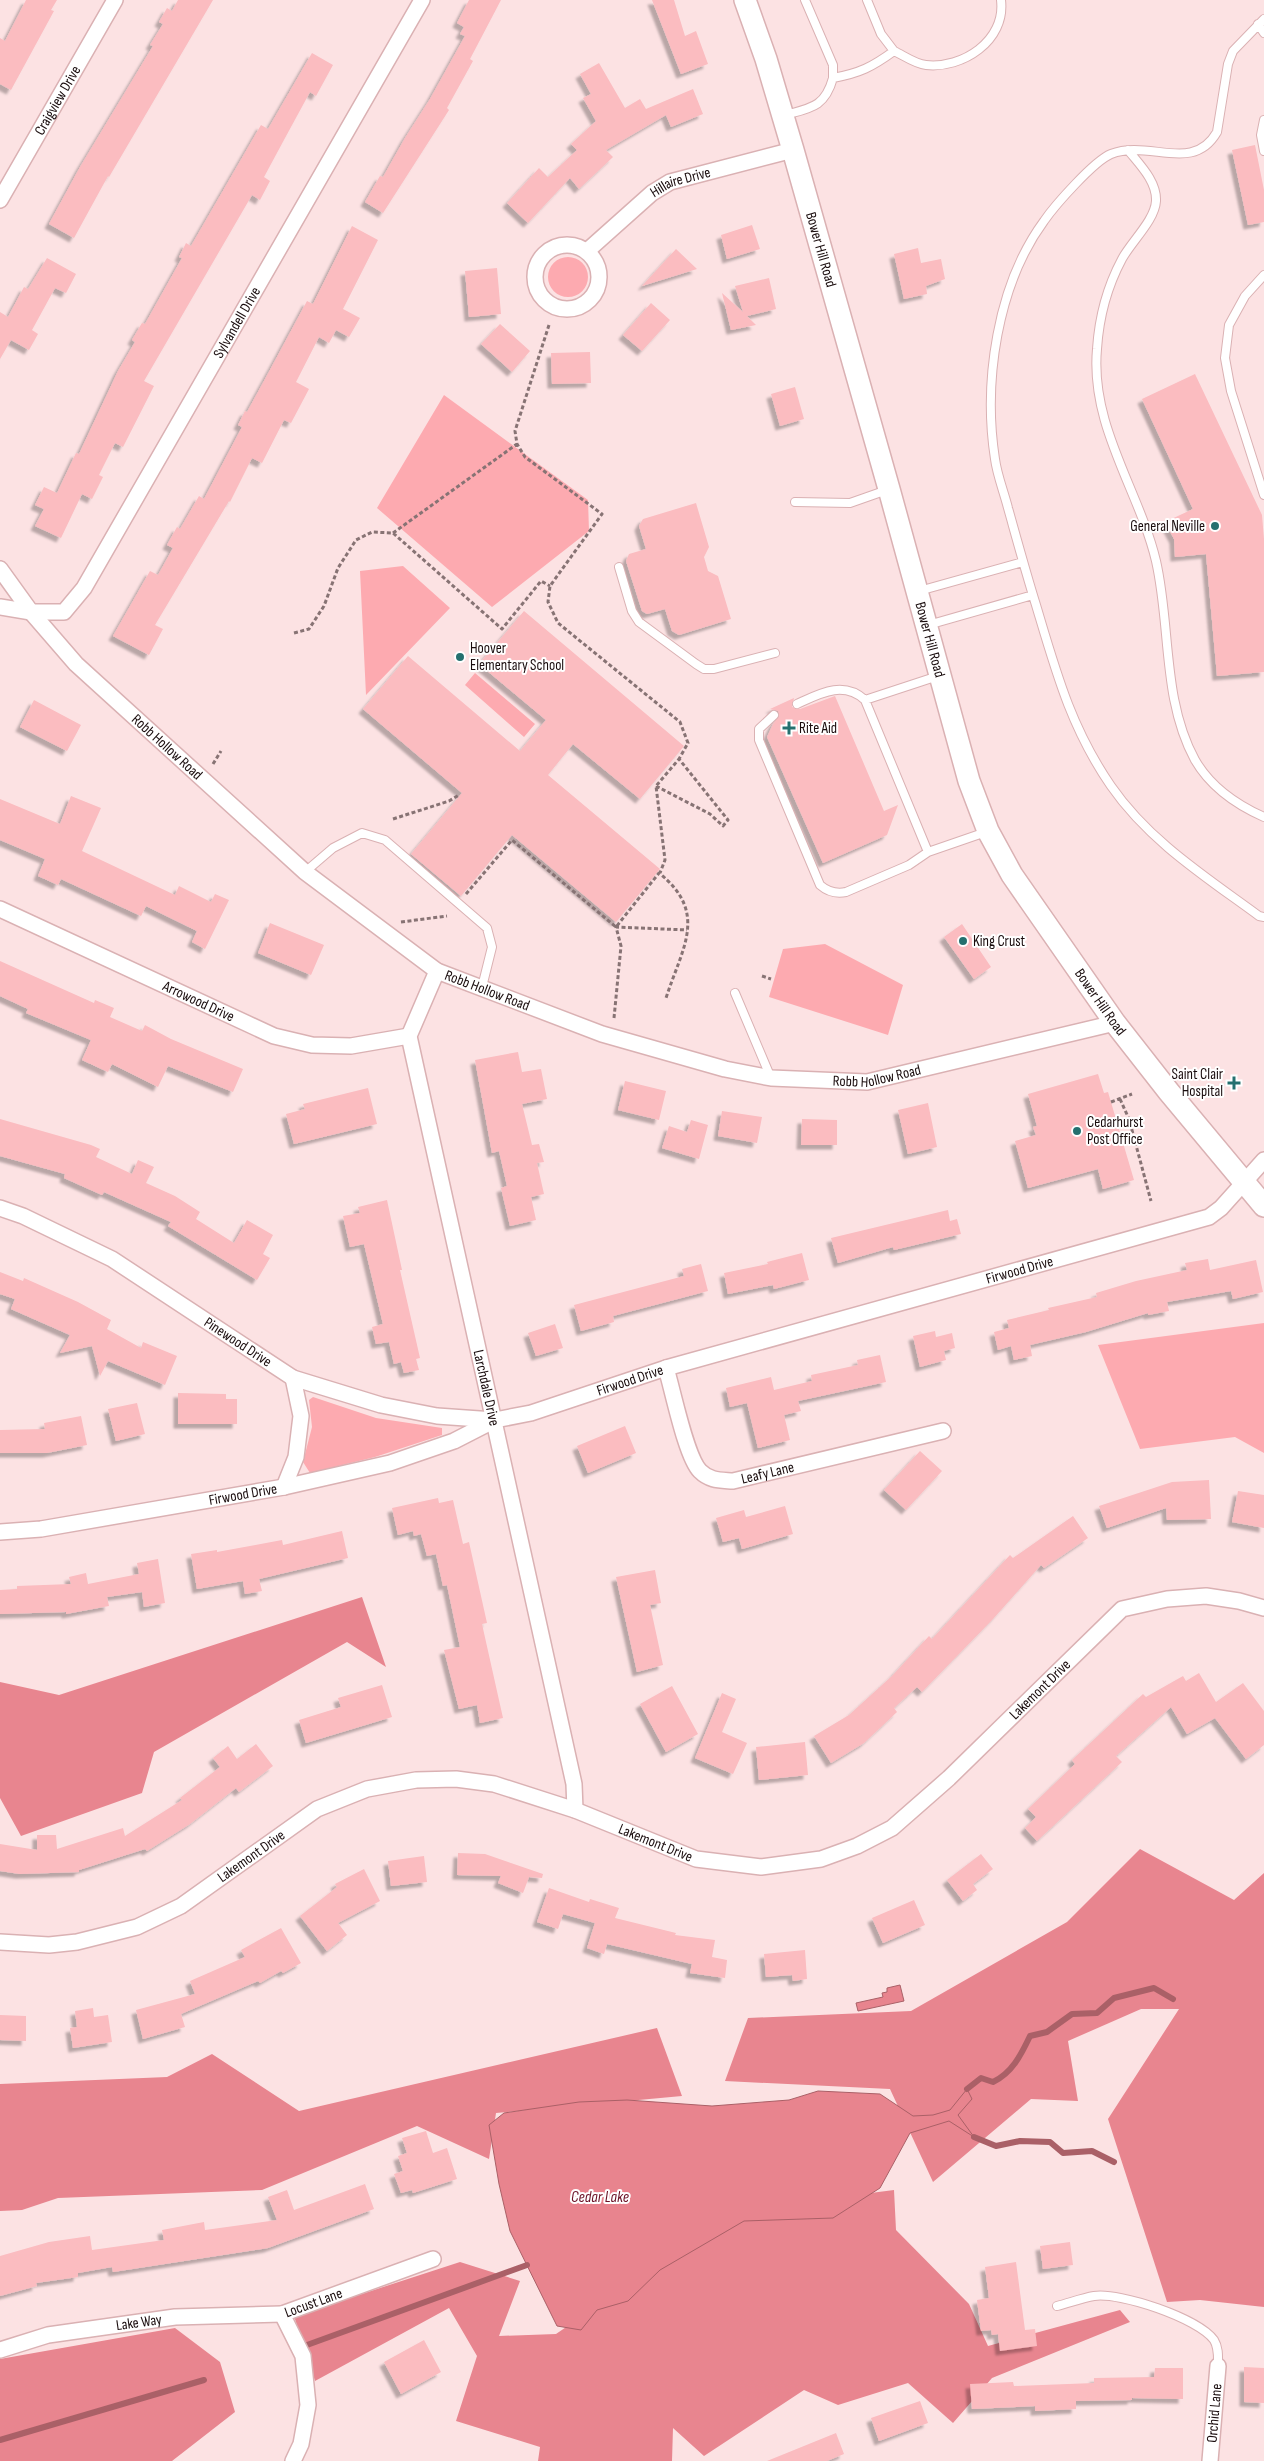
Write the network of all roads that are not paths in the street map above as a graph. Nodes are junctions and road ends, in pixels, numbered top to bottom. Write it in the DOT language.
graph roads {
  1 [pos="115,0"];
  2 [pos="422,0"];
  3 [pos="744,0"];
  4 [pos="806,0"];
  5 [pos="867,0"];
  6 [pos="1001,0"];
  7 [pos="1261,22"];
  8 [pos="1264,32"];
  9 [pos="894,51"];
  10 [pos="833,78"];
  11 [pos="783,116"];
  12 [pos="1264,120"];
  13 [pos="793,150"];
  14 [pos="1128,150"];
  15 [pos="1264,151"];
  16 [pos="0,200"];
  17 [pos="587,251"];
  18 [pos="1264,275"];
  19 [pos="889,489"];
  20 [pos="1264,495"];
  21 [pos="795,502"];
  22 [pos="1023,562"];
  23 [pos="619,567"];
  24 [pos="0,569"];
  25 [pos="917,592"];
  26 [pos="1033,595"];
  27 [pos="0,607"];
  28 [pos="31,612"];
  29 [pos="926,626"];
  30 [pos="774,653"];
  31 [pos="940,675"];
  32 [pos="864,700"];
  33 [pos="797,704"];
  34 [pos="774,714"];
  35 [pos="1264,816"];
  36 [pos="988,831"];
  37 [pos="928,852"];
  38 [pos="305,872"];
  39 [pos="0,908"];
  40 [pos="1264,917"];
  41 [pos="437,971"];
  42 [pos="482,987"];
  43 [pos="735,993"];
  44 [pos="1115,1023"];
  45 [pos="409,1036"];
  46 [pos="771,1078"];
  47 [pos="1264,1160"];
  48 [pos="1244,1184"];
  49 [pos="1264,1206"];
  50 [pos="0,1208"];
  51 [pos="666,1368"];
  52 [pos="293,1378"];
  53 [pos="495,1420"];
  54 [pos="943,1431"];
  55 [pos="284,1487"];
  56 [pos="0,1532"];
  57 [pos="1264,1608"];
  58 [pos="575,1810"];
  59 [pos="0,1942"];
  60 [pos="433,2259"];
  61 [pos="1057,2306"];
  62 [pos="282,2314"];
  63 [pos="0,2350"];
  64 [pos="1218,2366"];
  65 [pos="293,2461"];
  66 [pos="1210,2461"];
  1 -- 16 [label="street, Craigview Drive"];
  2 -- 28 [label="street, Sylvandell Drive"];
  3 -- 11 [label="main road, Bower Hill Road"];
  4 -- 10 [label="lane"];
  5 -- 9 [label="lane"];
  6 -- 9 [label="lane"];
  7 -- 8 [label="lane"];
  7 -- 14 [label="lane"];
  9 -- 10 [label="lane"];
  10 -- 11 [label="lane"];
  11 -- 13 [label="main road, Bower Hill Road"];
  12 -- 15 [label="lane"];
  13 -- 17 [label="street, Hillaire Drive"];
  13 -- 19 [label="main road, Bower Hill Road"];
  14 -- 22 [label="lane"];
  14 -- 35 [label="lane"];
  17 -- 17 [label="street"];
  18 -- 20 [label="lane"];
  19 -- 21 [label="lane"];
  19 -- 25 [label="main road, Bower Hill Road"];
  22 -- 25 [label="lane"];
  22 -- 26 [label="lane"];
  23 -- 30 [label="lane"];
  24 -- 28 [label="street, Robb Hollow Road"];
  25 -- 29 [label="main road, Bower Hill Road"];
  26 -- 29 [label="lane"];
  26 -- 40 [label="lane"];
  27 -- 28 [label="street"];
  28 -- 38 [label="street, Robb Hollow Road"];
  29 -- 31 [label="main road, Bower Hill Road"];
  31 -- 32 [label="lane"];
  31 -- 36 [label="main road, Bower Hill Road"];
  32 -- 33 [label="lane"];
  32 -- 37 [label="lane"];
  34 -- 37 [label="lane"];
  36 -- 37 [label="lane"];
  36 -- 44 [label="main road, Bower Hill Road"];
  38 -- 41 [label="street, Robb Hollow Road"];
  38 -- 42 [label="lane"];
  39 -- 45 [label="street, Arrowood Drive"];
  41 -- 42 [label="street, Robb Hollow Road"];
  41 -- 45 [label="street"];
  42 -- 46 [label="street, Robb Hollow Road"];
  43 -- 46 [label="lane"];
  44 -- 46 [label="street, Robb Hollow Road"];
  44 -- 48 [label="main road, Bower Hill Road"];
  45 -- 53 [label="street, Larchdale Drive"];
  47 -- 48 [label="street, Firwood Drive"];
  48 -- 49 [label="main road, Bower Hill Road"];
  48 -- 51 [label="street, Firwood Drive"];
  50 -- 52 [label="street, Pinewood Drive"];
  51 -- 53 [label="street, Firwood Drive"];
  51 -- 54 [label="street, Leafy Lane"];
  52 -- 53 [label="street, Pinewood Drive"];
  52 -- 55 [label="street"];
  53 -- 55 [label="street, Firwood Drive"];
  53 -- 58 [label="street, Larchdale Drive"];
  55 -- 56 [label="street, Firwood Drive"];
  57 -- 58 [label="street, Lakemont Drive"];
  58 -- 59 [label="street, Lakemont Drive"];
  60 -- 62 [label="street, Locust Lane"];
  61 -- 64 [label="lane"];
  62 -- 63 [label="street, Lake Way"];
  62 -- 65 [label="street, Locust Lane"];
  64 -- 66 [label="street, Orchid Lane"];
}
